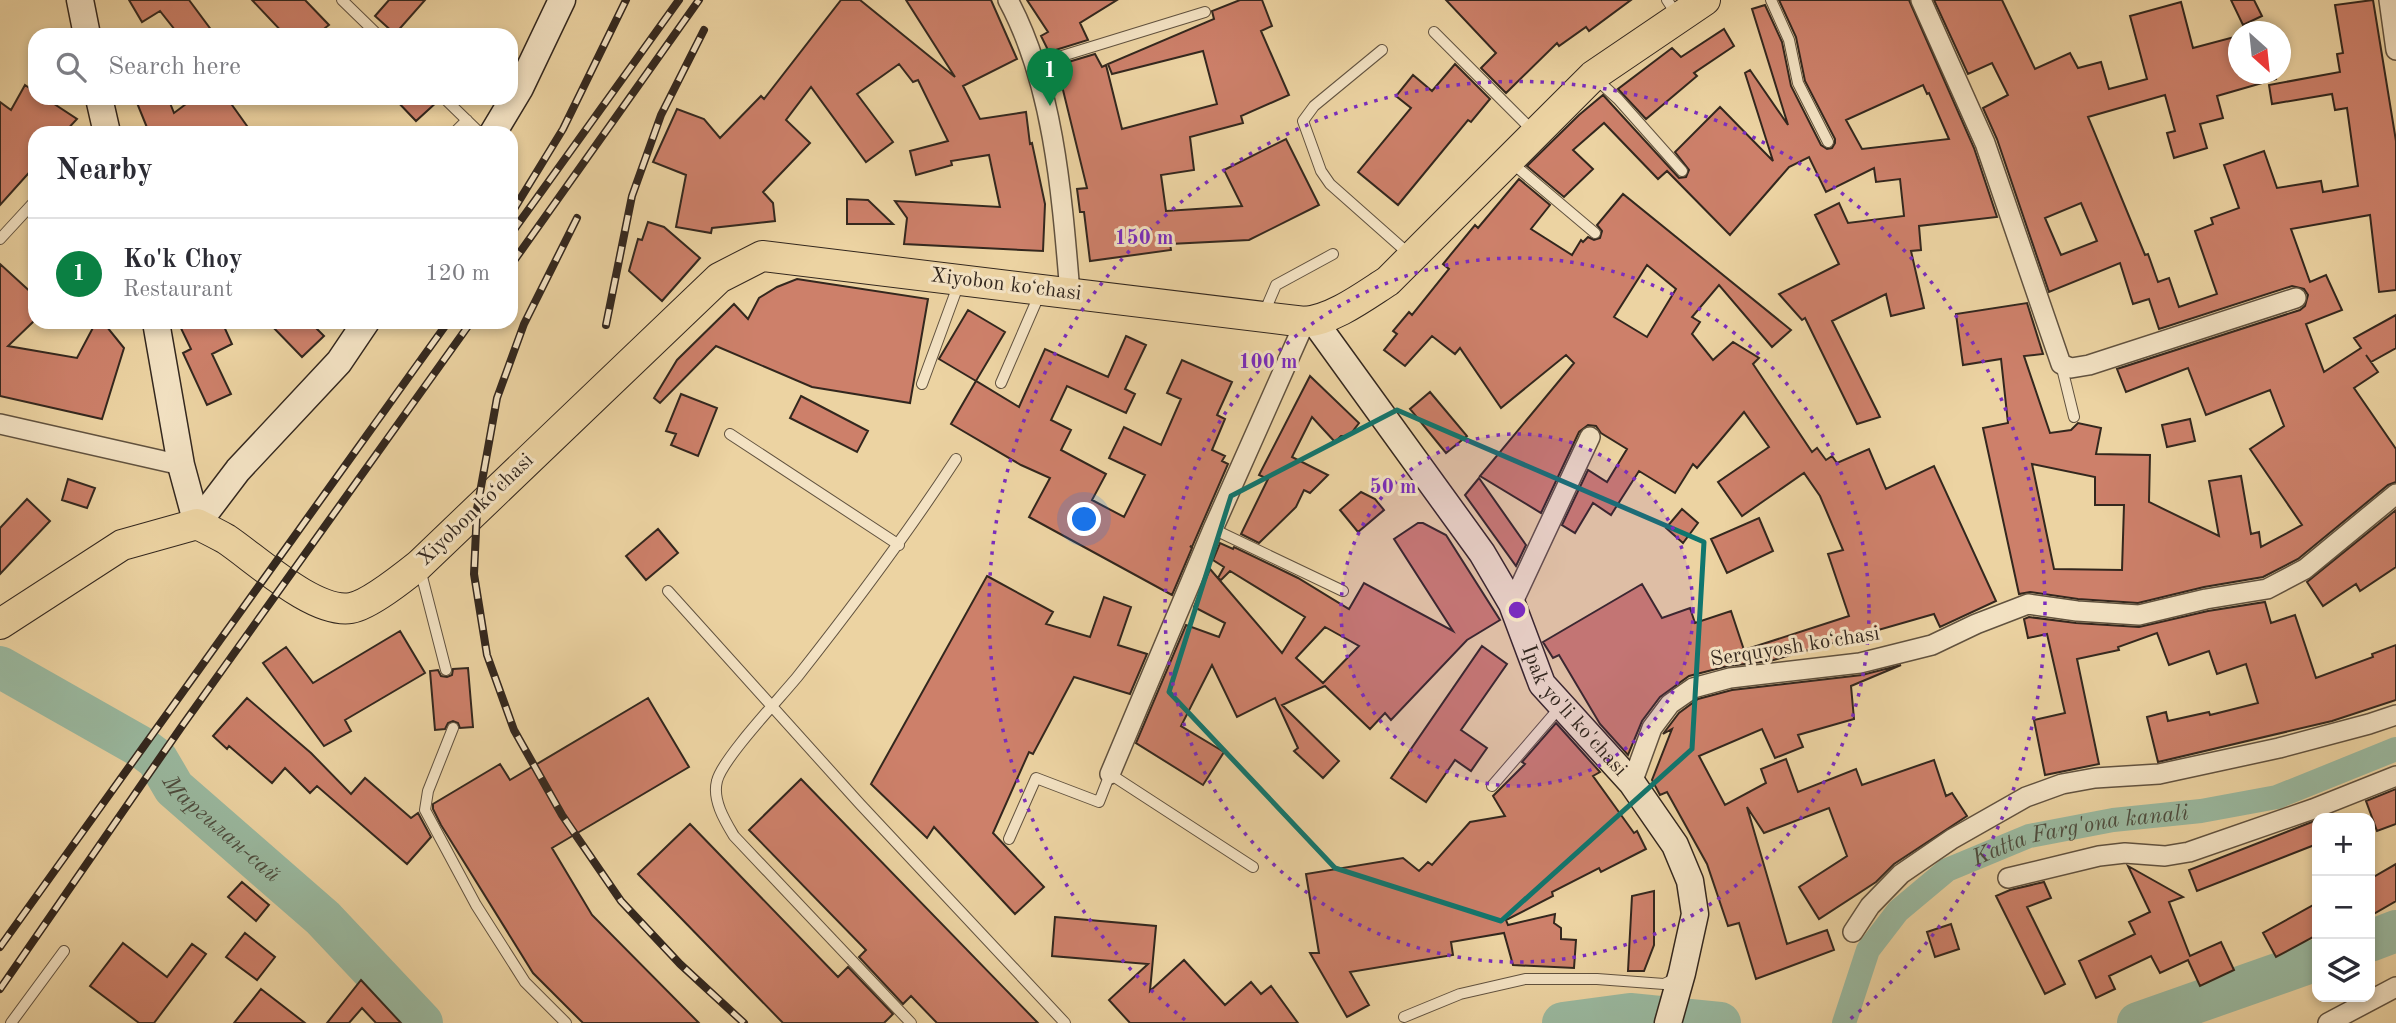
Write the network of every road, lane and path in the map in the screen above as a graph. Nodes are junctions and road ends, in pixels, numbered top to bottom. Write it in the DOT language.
graph roads {
  1 [pos="80,0"];
  2 [pos="342,0"];
  3 [pos="562,0"];
  4 [pos="1008,0"];
  5 [pos="1706,0"];
  6 [pos="1772,0"];
  7 [pos="1922,0"];
  8 [pos="2389,0"];
  9 [pos="1673,9"];
  10 [pos="1205,12"];
  11 [pos="86,28"];
  12 [pos="371,28"];
  13 [pos="1434,32"];
  14 [pos="1381,50"];
  15 [pos="2396,50"];
  16 [pos="1036,64"];
  17 [pos="1593,76"];
  18 [pos="518,91"];
  19 [pos="100,105"];
  20 [pos="451,105"];
  21 [pos="510,105"];
  22 [pos="467,120"];
  23 [pos="102,126"];
  24 [pos="461,126"];
  25 [pos="473,126"];
  26 [pos="497,126"];
  27 [pos="1535,134"];
  28 [pos="1828,142"];
  29 [pos="1509,160"];
  30 [pos="1682,171"];
  31 [pos="28,209"];
  32 [pos="1595,233"];
  33 [pos="0,239"];
  34 [pos="1333,254"];
  35 [pos="1413,256"];
  36 [pos="960,279"];
  37 [pos="1056,291"];
  38 [pos="2296,298"];
  39 [pos="1262,317"];
  40 [pos="1309,322"];
  41 [pos="157,329"];
  42 [pos="361,329"];
  43 [pos="2061,363"];
  44 [pos="1001,383"];
  45 [pos="922,384"];
  46 [pos="2074,417"];
  47 [pos="0,424"];
  48 [pos="730,434"];
  49 [pos="1590,437"];
  50 [pos="956,459"];
  51 [pos="181,465"];
  52 [pos="2396,494"];
  53 [pos="197,524"];
  54 [pos="1213,529"];
  55 [pos="899,545"];
  56 [pos="419,565"];
  57 [pos="668,591"];
  58 [pos="1343,591"];
  59 [pos="1512,604"];
  60 [pos="6,621"];
  61 [pos="446,670"];
  62 [pos="1561,705"];
  63 [pos="774,707"];
  64 [pos="2396,715"];
  65 [pos="453,728"];
  66 [pos="1110,774"];
  67 [pos="2396,776"];
  68 [pos="1632,783"];
  69 [pos="1492,786"];
  70 [pos="1009,839"];
  71 [pos="1253,867"];
  72 [pos="2008,878"];
  73 [pos="1853,932"];
  74 [pos="64,951"];
  75 [pos="1682,973"];
  76 [pos="2396,987"];
  77 [pos="1404,1017"];
  78 [pos="11,1023"];
  79 [pos="566,1023"];
  80 [pos="911,1023"];
  81 [pos="1065,1023"];
  82 [pos="1668,1023"];
  83 [pos="2328,1023"];
  1 -- 11 [label="street"];
  2 -- 12 [label="lane"];
  3 -- 18 [label="street"];
  4 -- 16 [label="street"];
  5 -- 9 [label="main road"];
  6 -- 28 [label="lane"];
  7 -- 43 [label="street"];
  8 -- 15 [label="street"];
  9 -- 17 [label="main road"];
  10 -- 16 [label="lane"];
  13 -- 27 [label="lane"];
  14 -- 35 [label="lane"];
  16 -- 37 [label="street"];
  17 -- 27 [label="main road"];
  17 -- 30 [label="lane"];
  19 -- 23 [label="street"];
  20 -- 22 [label="lane"];
  21 -- 26 [label="street"];
  22 -- 24 [label="lane"];
  22 -- 25 [label="lane"];
  27 -- 29 [label="main road"];
  29 -- 32 [label="lane"];
  29 -- 35 [label="main road"];
  31 -- 33 [label="lane"];
  34 -- 39 [label="lane"];
  35 -- 40 [label="main road"];
  36 -- 37 [label="main road, Xiyobon koʻchasi"];
  36 -- 45 [label="lane"];
  36 -- 56 [label="main road, Xiyobon koʻchasi"];
  37 -- 39 [label="main road, Xiyobon koʻchasi"];
  37 -- 44 [label="lane"];
  38 -- 43 [label="street"];
  39 -- 40 [label="main road, Xiyobon koʻchasi"];
  40 -- 54 [label="street"];
  40 -- 59 [label="street, Ipak yo'li ko'chasi"];
  41 -- 51 [label="street"];
  42 -- 53 [label="street"];
  43 -- 46 [label="lane"];
  47 -- 51 [label="street"];
  48 -- 55 [label="lane"];
  49 -- 59 [label="street"];
  50 -- 55 [label="lane"];
  51 -- 53 [label="street"];
  52 -- 68 [label="street, Serquyosh koʻchasi"];
  53 -- 56 [label="main road, Xiyobon koʻchasi"];
  53 -- 60 [label="main road"];
  54 -- 58 [label="lane"];
  54 -- 66 [label="street"];
  55 -- 63 [label="lane"];
  56 -- 61 [label="lane"];
  57 -- 63 [label="lane"];
  59 -- 62 [label="street, Ipak yo'li ko'chasi"];
  62 -- 68 [label="street, Ipak yo'li ko'chasi"];
  62 -- 69 [label="lane"];
  63 -- 80 [label="lane"];
  63 -- 81 [label="lane"];
  64 -- 73 [label="street"];
  65 -- 79 [label="lane"];
  66 -- 70 [label="lane"];
  66 -- 71 [label="lane"];
  67 -- 72 [label="street"];
  68 -- 75 [label="street, Ipak yo'li ko'chasi"];
  74 -- 78 [label="lane"];
  75 -- 77 [label="lane"];
  75 -- 82 [label="street, Ipak yo'li ko'chasi"];
  76 -- 83 [label="street"];
}
